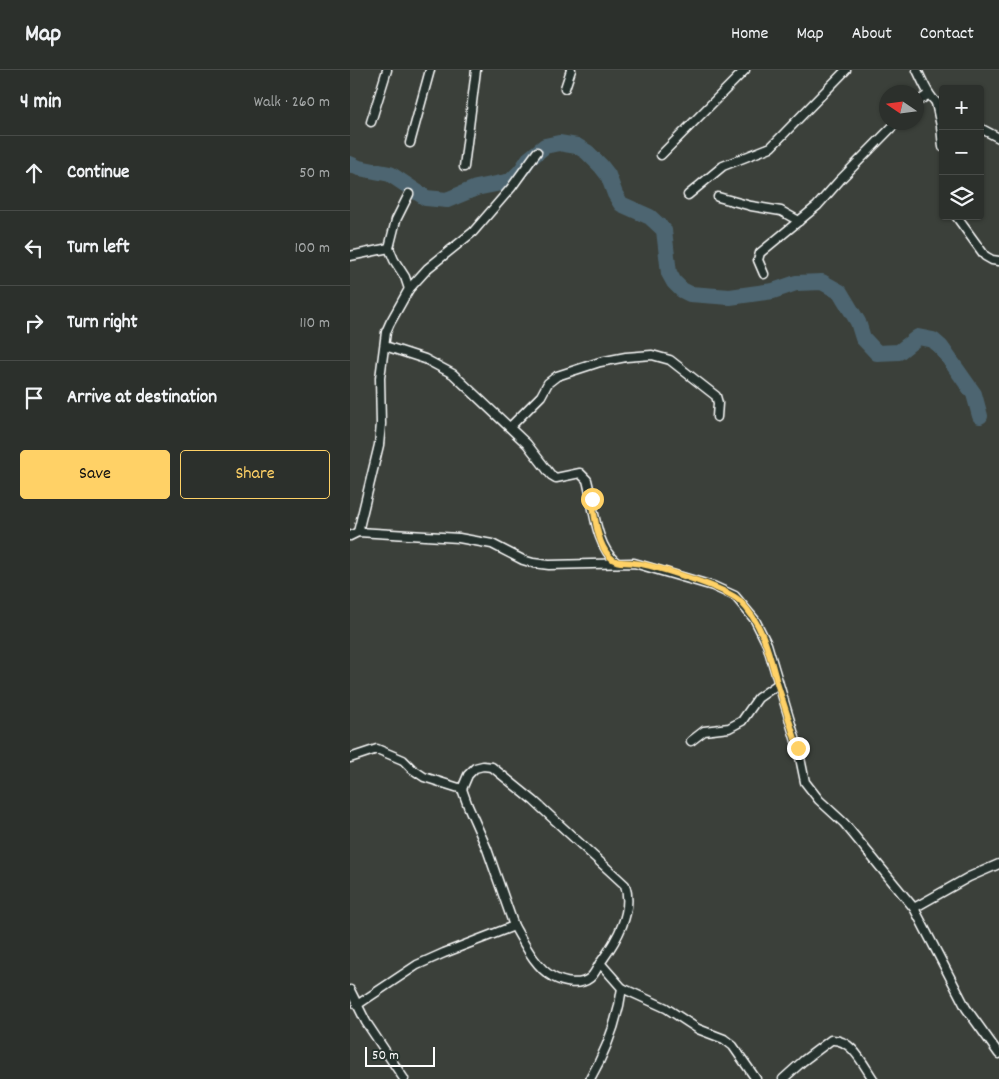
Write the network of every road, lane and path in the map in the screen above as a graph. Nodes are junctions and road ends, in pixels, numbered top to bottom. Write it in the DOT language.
graph roads {
  1 [pos="387,70"];
  2 [pos="430,70"];
  3 [pos="476,70"];
  4 [pos="571,70"];
  5 [pos="745,70"];
  6 [pos="846,70"];
  7 [pos="917,70"];
  8 [pos="565,88"];
  9 [pos="929,94"];
  10 [pos="924,97"];
  11 [pos="939,106"];
  12 [pos="370,122"];
  13 [pos="888,130"];
  14 [pos="984,130"];
  15 [pos="999,138"];
  16 [pos="410,142"];
  17 [pos="537,152"];
  18 [pos="661,155"];
  19 [pos="464,167"];
  20 [pos="409,194"];
  21 [pos="688,195"];
  22 [pos="718,196"];
  23 [pos="959,220"];
  24 [pos="799,221"];
  25 [pos="389,248"];
  26 [pos="350,256"];
  27 [pos="999,261"];
  28 [pos="764,274"];
  29 [pos="409,289"];
  30 [pos="385,346"];
  31 [pos="717,417"];
  32 [pos="510,427"];
  33 [pos="358,532"];
  34 [pos="350,536"];
  35 [pos="617,563"];
  36 [pos="778,684"];
  37 [pos="692,741"];
  38 [pos="350,758"];
  39 [pos="462,788"];
  40 [pos="999,864"];
  41 [pos="914,908"];
  42 [pos="514,926"];
  43 [pos="600,963"];
  44 [pos="622,988"];
  45 [pos="350,990"];
  46 [pos="357,1005"];
  47 [pos="999,1054"];
  48 [pos="404,1079"];
  49 [pos="590,1079"];
  50 [pos="756,1079"];
  51 [pos="783,1079"];
  52 [pos="873,1079"];
  1 -- 12 [label="street"];
  2 -- 16 [label="street"];
  3 -- 19 [label="street"];
  4 -- 8 [label="street"];
  5 -- 18 [label="street"];
  6 -- 21 [label="street"];
  7 -- 9 [label="street"];
  9 -- 10 [label="street"];
  9 -- 11 [label="street"];
  13 -- 24 [label="street"];
  14 -- 15 [label="street"];
  17 -- 29 [label="street"];
  20 -- 25 [label="street"];
  22 -- 24 [label="street"];
  23 -- 27 [label="street"];
  24 -- 28 [label="street"];
  25 -- 26 [label="street"];
  25 -- 29 [label="street"];
  29 -- 30 [label="street"];
  30 -- 32 [label="street"];
  30 -- 33 [label="street"];
  31 -- 32 [label="street"];
  32 -- 35 [label="street"];
  33 -- 34 [label="street"];
  33 -- 35 [label="street"];
  35 -- 36 [label="street"];
  36 -- 37 [label="street"];
  36 -- 41 [label="street"];
  38 -- 39 [label="street"];
  39 -- 42 [label="street"];
  39 -- 43 [label="street"];
  40 -- 41 [label="street"];
  41 -- 47 [label="street"];
  42 -- 43 [label="street"];
  42 -- 46 [label="street"];
  43 -- 44 [label="street"];
  44 -- 49 [label="street"];
  44 -- 50 [label="street"];
  45 -- 46 [label="street"];
  46 -- 48 [label="street"];
  51 -- 52 [label="street"];
}
